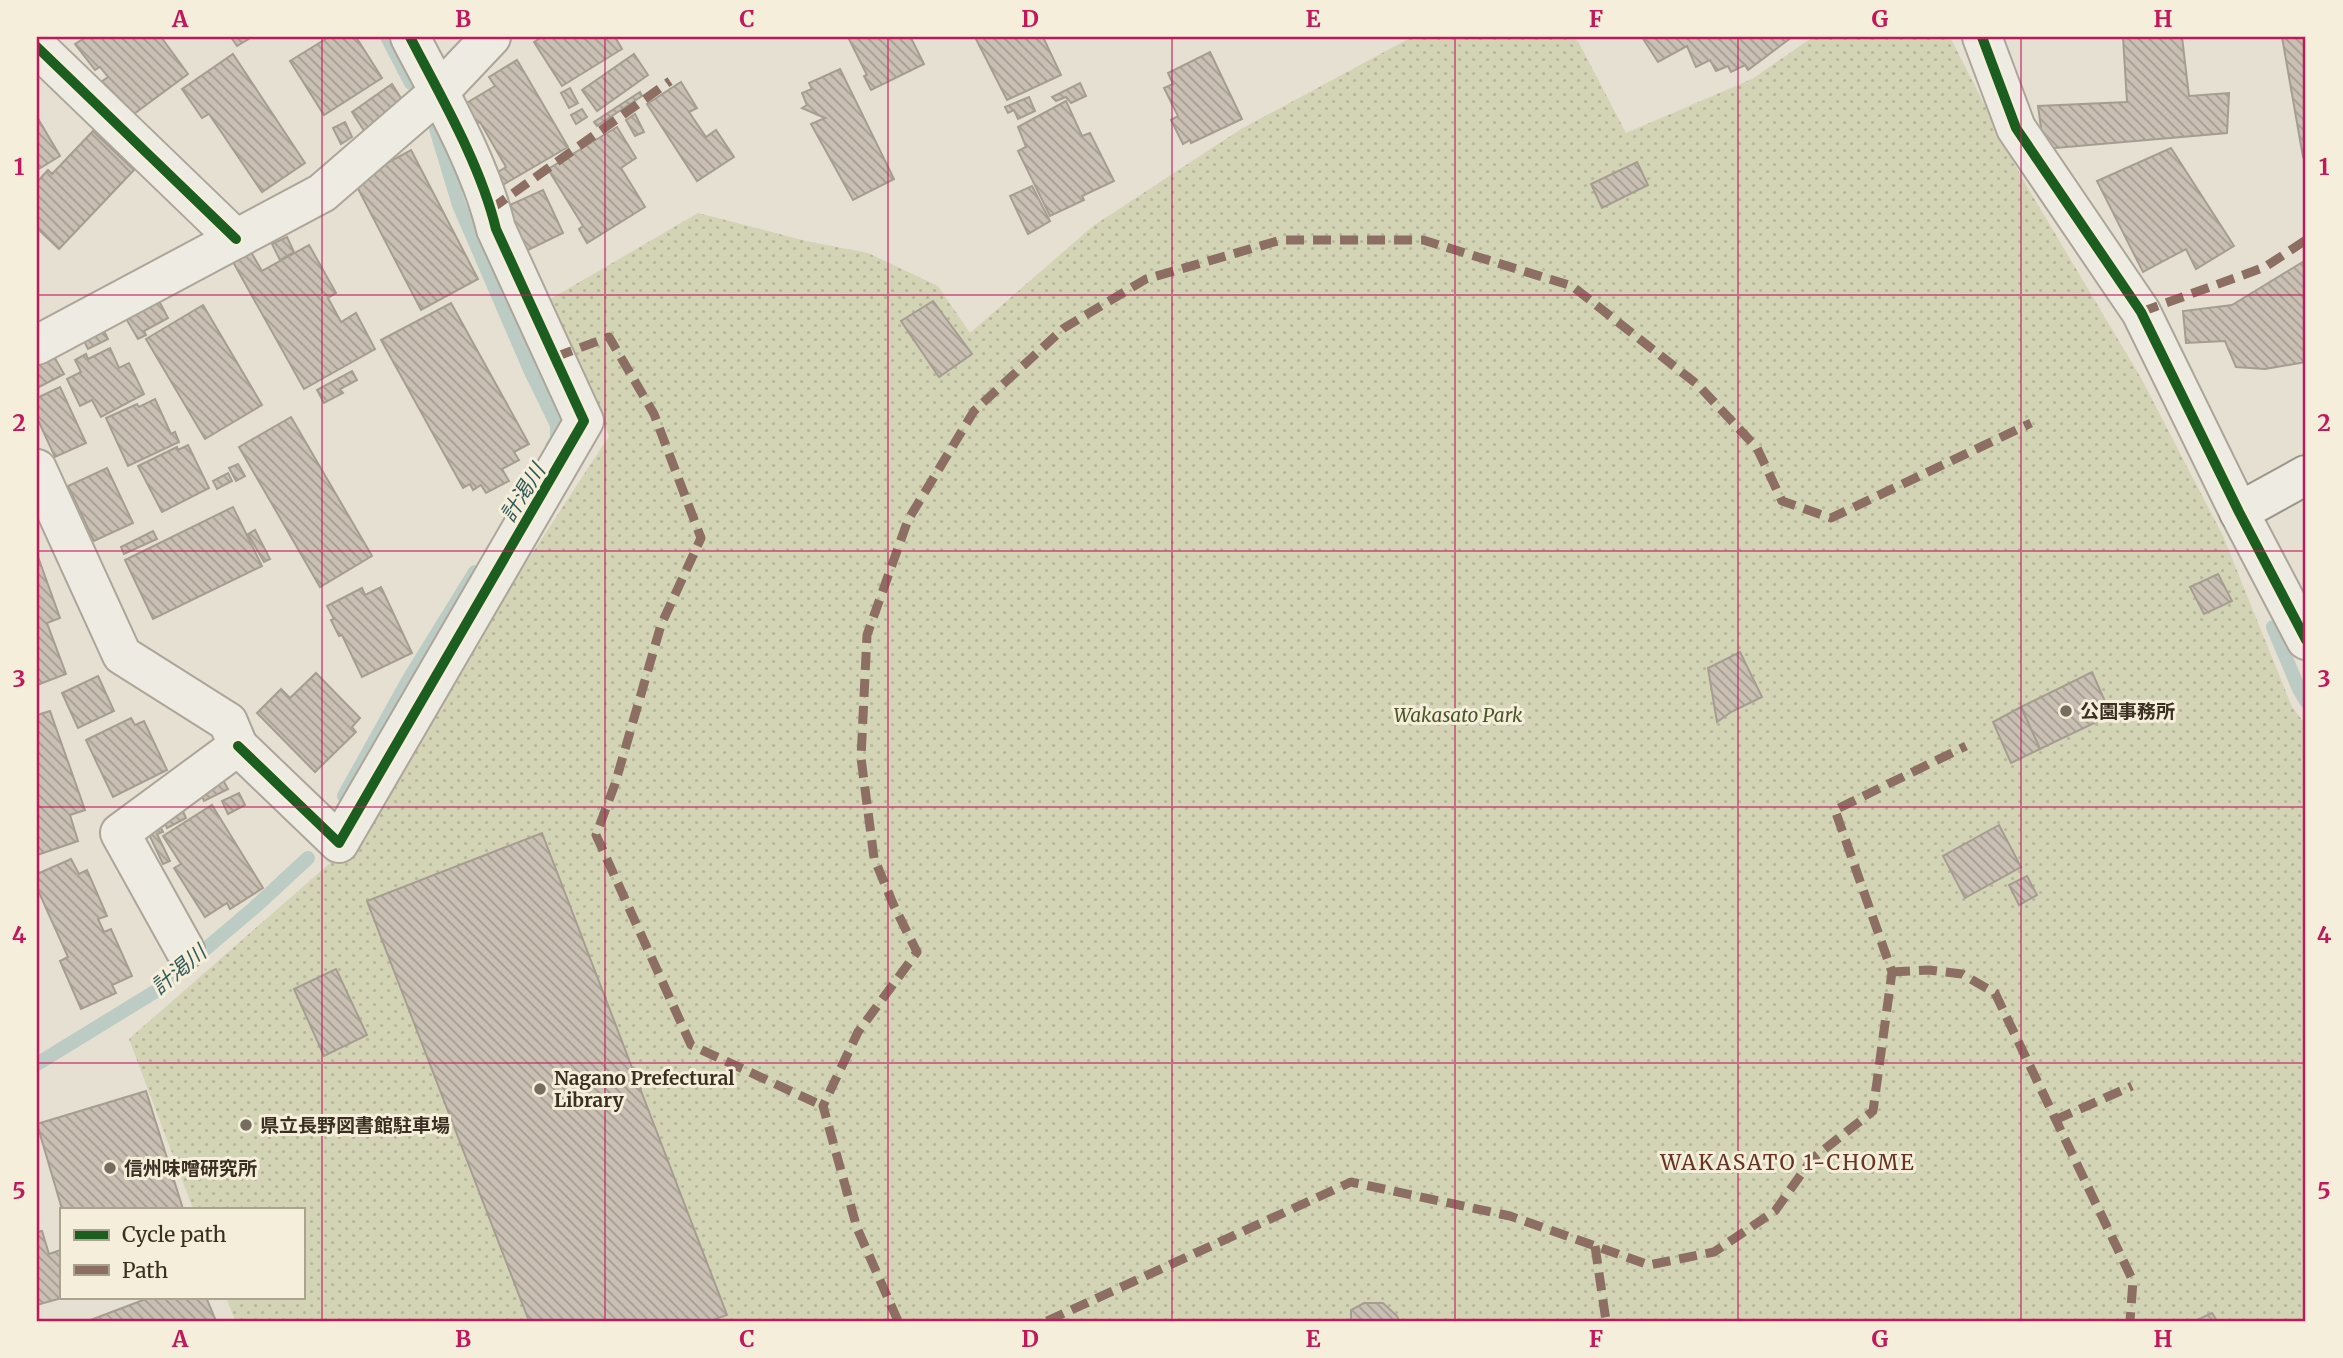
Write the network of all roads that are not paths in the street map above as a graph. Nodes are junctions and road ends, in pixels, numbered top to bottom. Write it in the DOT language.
graph roads {
  1 [pos="410,37"];
  2 [pos="491,37"];
  3 [pos="1982,37"];
  4 [pos="37,47"];
  5 [pos="439,92"];
  6 [pos="236,239"];
  7 [pos="37,345"];
  8 [pos="37,469"];
  9 [pos="2306,475"];
  10 [pos="2239,512"];
  11 [pos="2306,640"];
  12 [pos="238,746"];
  13 [pos="185,950"];
  1 -- 5 [label="street"];
  2 -- 5 [label="street"];
  3 -- 10 [label="street"];
  4 -- 6 [label="street"];
  5 -- 6 [label="street"];
  5 -- 12 [label="street"];
  6 -- 7 [label="street"];
  8 -- 12 [label="street"];
  9 -- 10 [label="street"];
  10 -- 11 [label="street"];
  12 -- 13 [label="street"];
}
